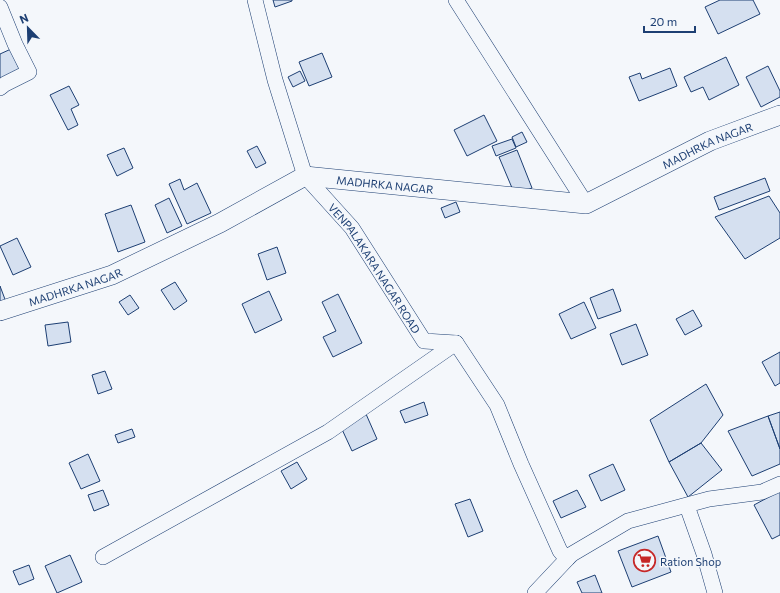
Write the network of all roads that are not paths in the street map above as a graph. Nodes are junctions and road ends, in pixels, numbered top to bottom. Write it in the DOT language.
graph roads {
  1 [pos="255,0"];
  2 [pos="456,0"];
  3 [pos="0,7"];
  4 [pos="0,88"];
  5 [pos="780,115"];
  6 [pos="305,176"];
  7 [pos="586,204"];
  8 [pos="0,312"];
  9 [pos="456,344"];
  10 [pos="780,484"];
  11 [pos="687,506"];
  12 [pos="570,556"];
  13 [pos="103,557"];
  14 [pos="534,593"];
  15 [pos="715,593"];
  1 -- 6 [label="street, VENPALAKARA NAGAR ROAD"];
  2 -- 7 [label="street"];
  3 -- 4 [label="street"];
  5 -- 7 [label="street, MADHRKA NAGAR"];
  6 -- 7 [label="street, MADHRKA NAGAR"];
  6 -- 8 [label="street, MADHRKA NAGAR"];
  6 -- 9 [label="street, VENPALAKARA NAGAR ROAD"];
  9 -- 12 [label="street"];
  9 -- 13 [label="street"];
  10 -- 11 [label="street"];
  11 -- 12 [label="street"];
  11 -- 15 [label="street"];
  12 -- 14 [label="street"];
}
